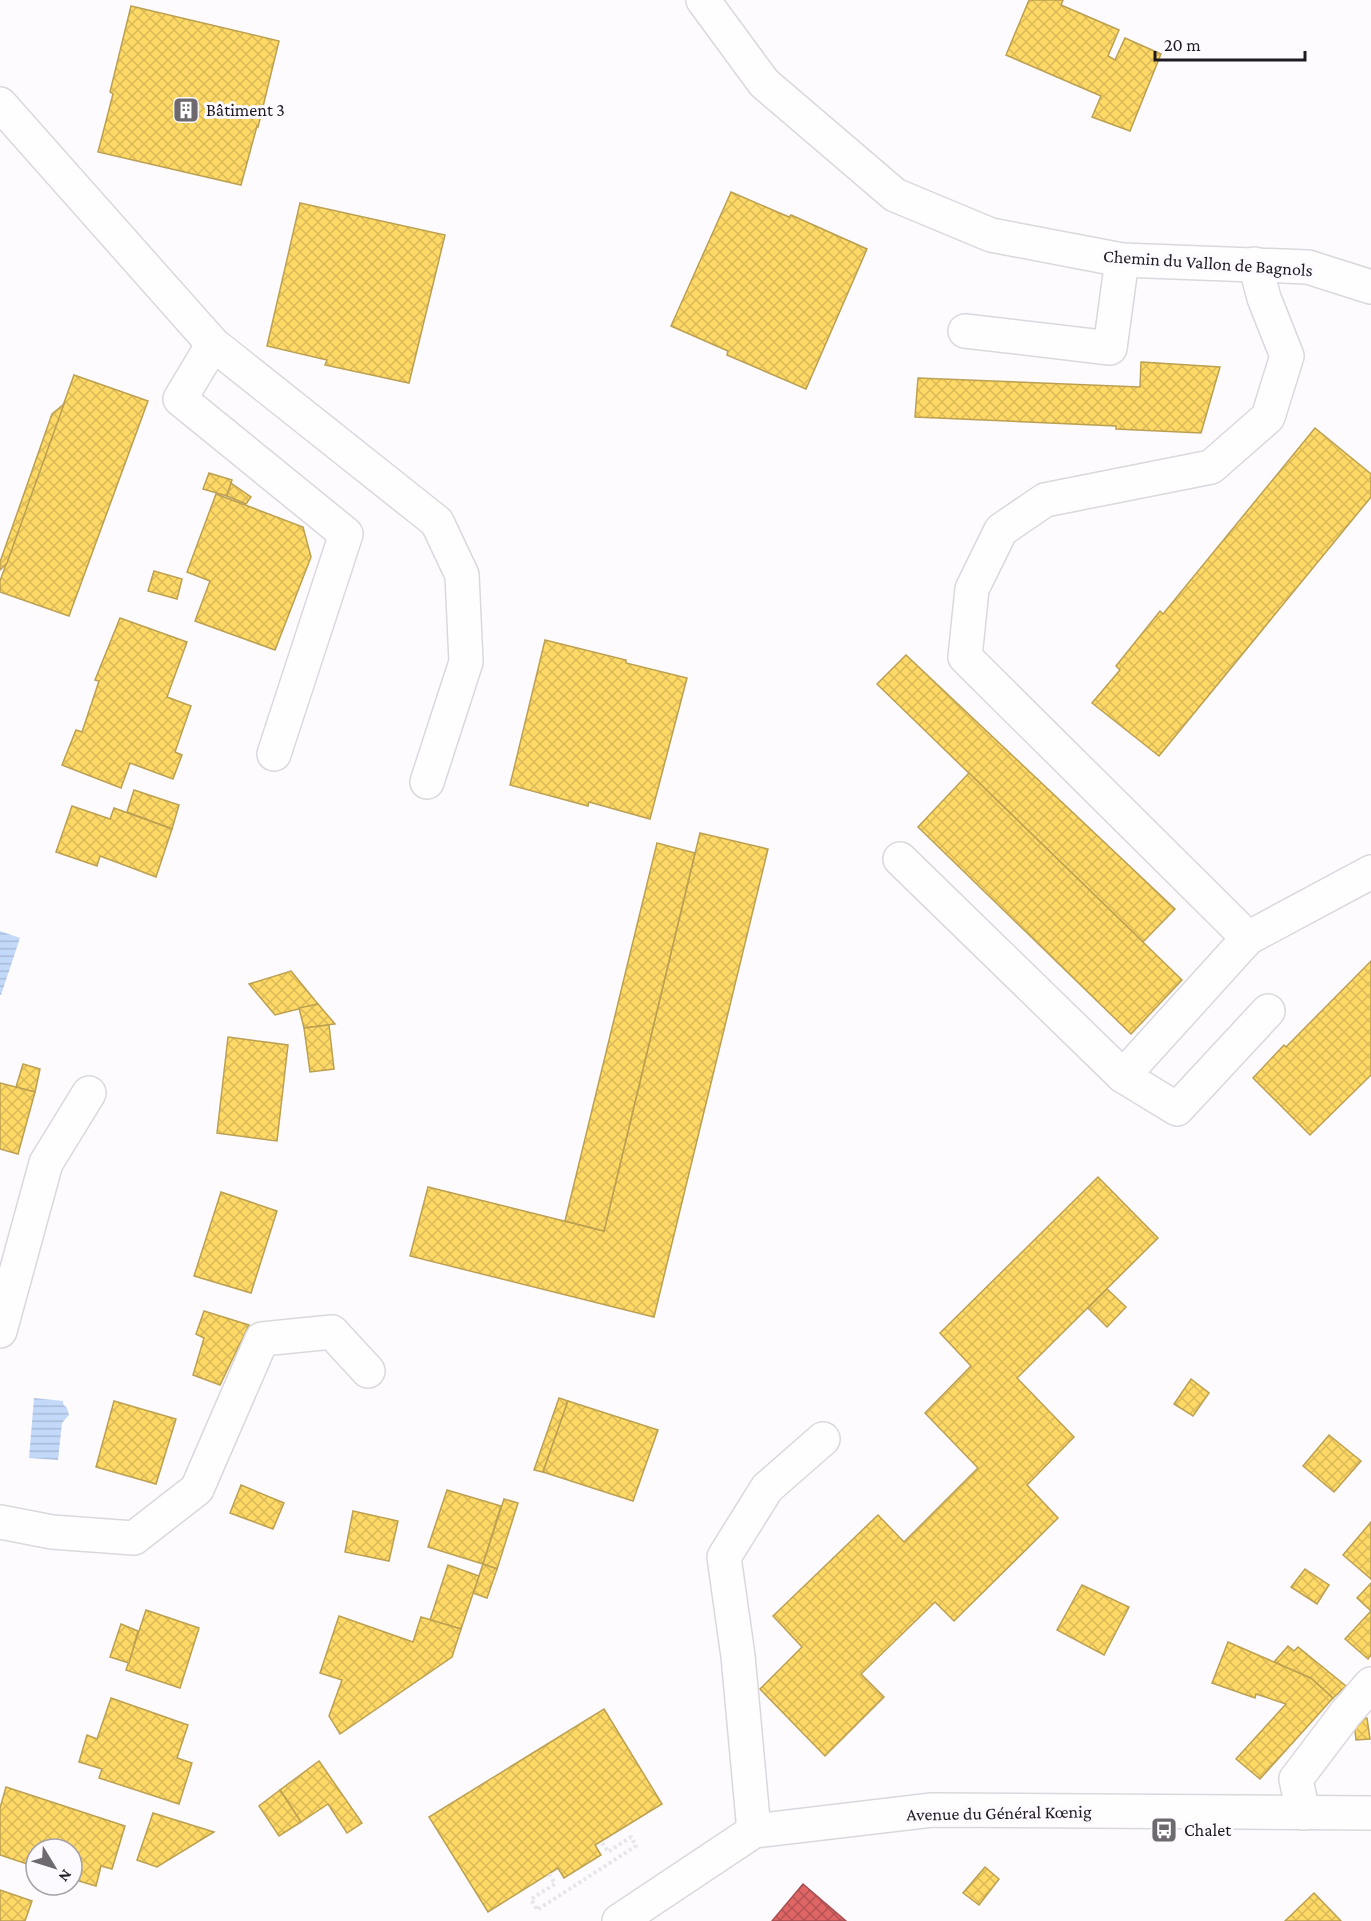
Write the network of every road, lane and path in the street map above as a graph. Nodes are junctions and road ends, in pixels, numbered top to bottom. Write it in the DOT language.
graph roads {
  1 [pos="703,0"];
  2 [pos="0,104"];
  3 [pos="1122,260"];
  4 [pos="1255,264"];
  5 [pos="1371,287"];
  6 [pos="965,331"];
  7 [pos="213,344"];
  8 [pos="274,754"];
  9 [pos="427,782"];
  10 [pos="900,859"];
  11 [pos="1371,872"];
  12 [pos="1248,938"];
  13 [pos="1268,1011"];
  14 [pos="1123,1076"];
  15 [pos="89,1093"];
  16 [pos="0,1331"];
  17 [pos="368,1371"];
  18 [pos="823,1439"];
  19 [pos="0,1522"];
  20 [pos="1371,1684"];
  21 [pos="1304,1813"];
  22 [pos="1371,1813"];
  23 [pos="754,1831"];
  24 [pos="601,1841"];
  25 [pos="549,1874"];
  26 [pos="594,1874"];
  27 [pos="597,1879"];
  28 [pos="619,1921"];
  1 -- 3 [label="street, Chemin du Vallon de Bagnols"];
  2 -- 7 [label="street"];
  3 -- 4 [label="street, Chemin du Vallon de Bagnols"];
  3 -- 6 [label="street"];
  4 -- 5 [label="street, Chemin du Vallon de Bagnols"];
  4 -- 12 [label="street"];
  7 -- 8 [label="street"];
  7 -- 9 [label="street"];
  10 -- 14 [label="street"];
  11 -- 12 [label="street"];
  12 -- 14 [label="street"];
  13 -- 14 [label="street"];
  15 -- 16 [label="street"];
  17 -- 19 [label="street"];
  18 -- 23 [label="street"];
  20 -- 21 [label="street"];
  21 -- 22 [label="street, Avenue du Général Kœnig"];
  21 -- 23 [label="street, Avenue du Général Kœnig"];
  23 -- 28 [label="street, Avenue du Général Kœnig"];
  24 -- 26 [label="path"];
  25 -- 26 [label="path"];
  26 -- 27 [label="path"];
}
